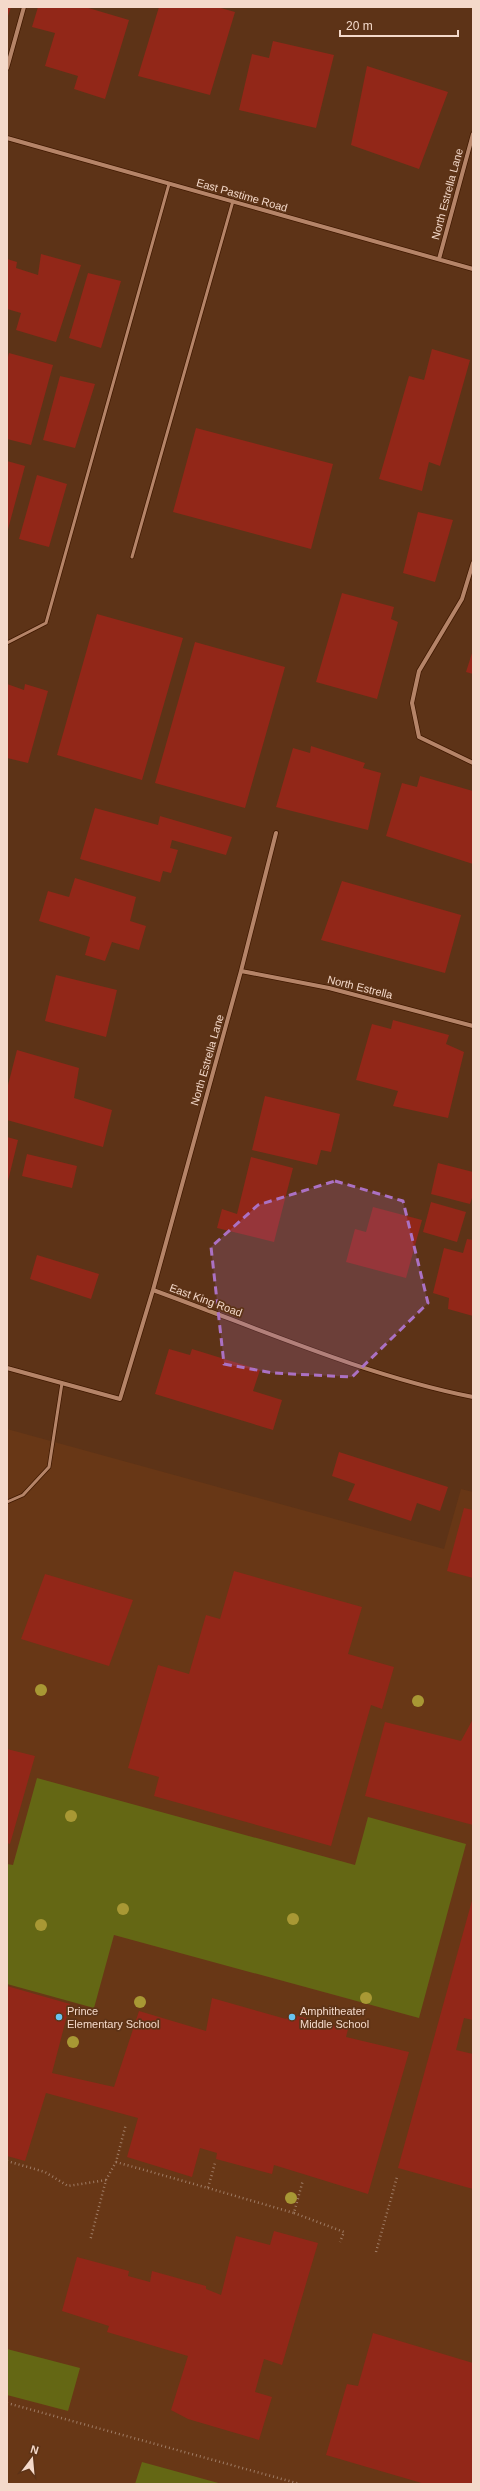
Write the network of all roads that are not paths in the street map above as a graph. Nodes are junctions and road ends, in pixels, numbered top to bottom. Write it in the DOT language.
graph roads {
  1 [pos="24,7"];
  2 [pos="7,68"];
  3 [pos="473,134"];
  4 [pos="7,138"];
  5 [pos="169,184"];
  6 [pos="232,201"];
  7 [pos="439,259"];
  8 [pos="473,269"];
  9 [pos="132,557"];
  10 [pos="473,563"];
  11 [pos="7,643"];
  12 [pos="473,763"];
  13 [pos="276,833"];
  14 [pos="241,971"];
  15 [pos="473,1026"];
  16 [pos="153,1290"];
  17 [pos="7,1368"];
  18 [pos="62,1383"];
  19 [pos="473,1397"];
  20 [pos="7,1502"];
  1 -- 2 [label="street"];
  3 -- 7 [label="street, North Estrella Lane"];
  4 -- 5 [label="street, East Pastime Road"];
  5 -- 6 [label="street, East Pastime Road"];
  5 -- 11 [label="lane"];
  6 -- 7 [label="street, East Pastime Road"];
  6 -- 9 [label="lane"];
  7 -- 8 [label="street, East Pastime Road"];
  10 -- 12 [label="street"];
  13 -- 14 [label="street, North Estrella Lane"];
  14 -- 15 [label="street, North Estrella"];
  14 -- 16 [label="street, North Estrella Lane"];
  16 -- 18 [label="street, East King Road"];
  16 -- 19 [label="street, East King Road"];
  17 -- 18 [label="street, East King Road"];
  18 -- 20 [label="lane"];
}
